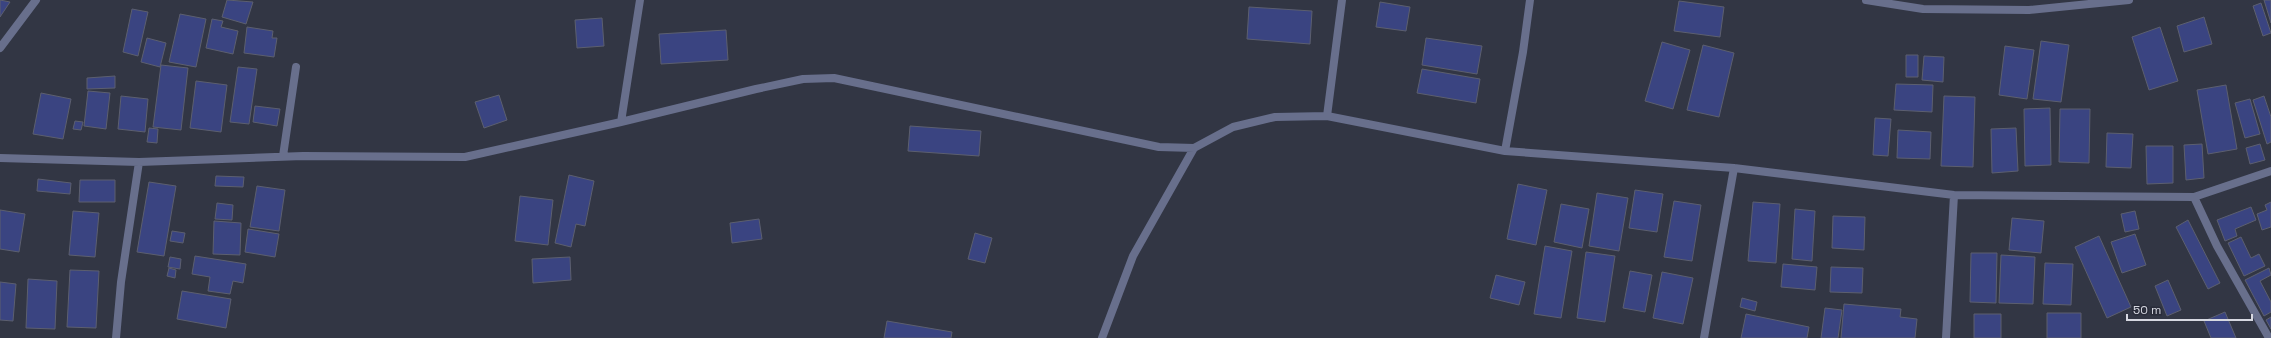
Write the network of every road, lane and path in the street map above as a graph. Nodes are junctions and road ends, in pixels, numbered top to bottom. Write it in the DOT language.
graph roads {
  1 [pos="36,0"];
  2 [pos="640,0"];
  3 [pos="1342,0"];
  4 [pos="1530,0"];
  5 [pos="1866,0"];
  6 [pos="2129,0"];
  7 [pos="0,48"];
  8 [pos="296,67"];
  9 [pos="1327,116"];
  10 [pos="621,122"];
  11 [pos="1194,148"];
  12 [pos="1505,151"];
  13 [pos="283,156"];
  14 [pos="0,158"];
  15 [pos="139,162"];
  16 [pos="1734,168"];
  17 [pos="2271,172"];
  18 [pos="1954,195"];
  19 [pos="2194,197"];
  20 [pos="116,338"];
  21 [pos="1102,338"];
  22 [pos="1704,338"];
  23 [pos="1946,338"];
  24 [pos="2269,338"];
  1 -- 7 [label="street"];
  2 -- 10 [label="street"];
  3 -- 9 [label="street"];
  4 -- 12 [label="street"];
  5 -- 6 [label="street"];
  8 -- 13 [label="street"];
  9 -- 11 [label="street"];
  9 -- 12 [label="street"];
  10 -- 11 [label="street"];
  10 -- 13 [label="street"];
  11 -- 21 [label="street"];
  12 -- 16 [label="street"];
  13 -- 15 [label="street"];
  14 -- 15 [label="street"];
  15 -- 20 [label="street"];
  16 -- 18 [label="street"];
  16 -- 22 [label="street"];
  17 -- 19 [label="street"];
  18 -- 19 [label="street"];
  18 -- 23 [label="street"];
  19 -- 24 [label="street"];
}
